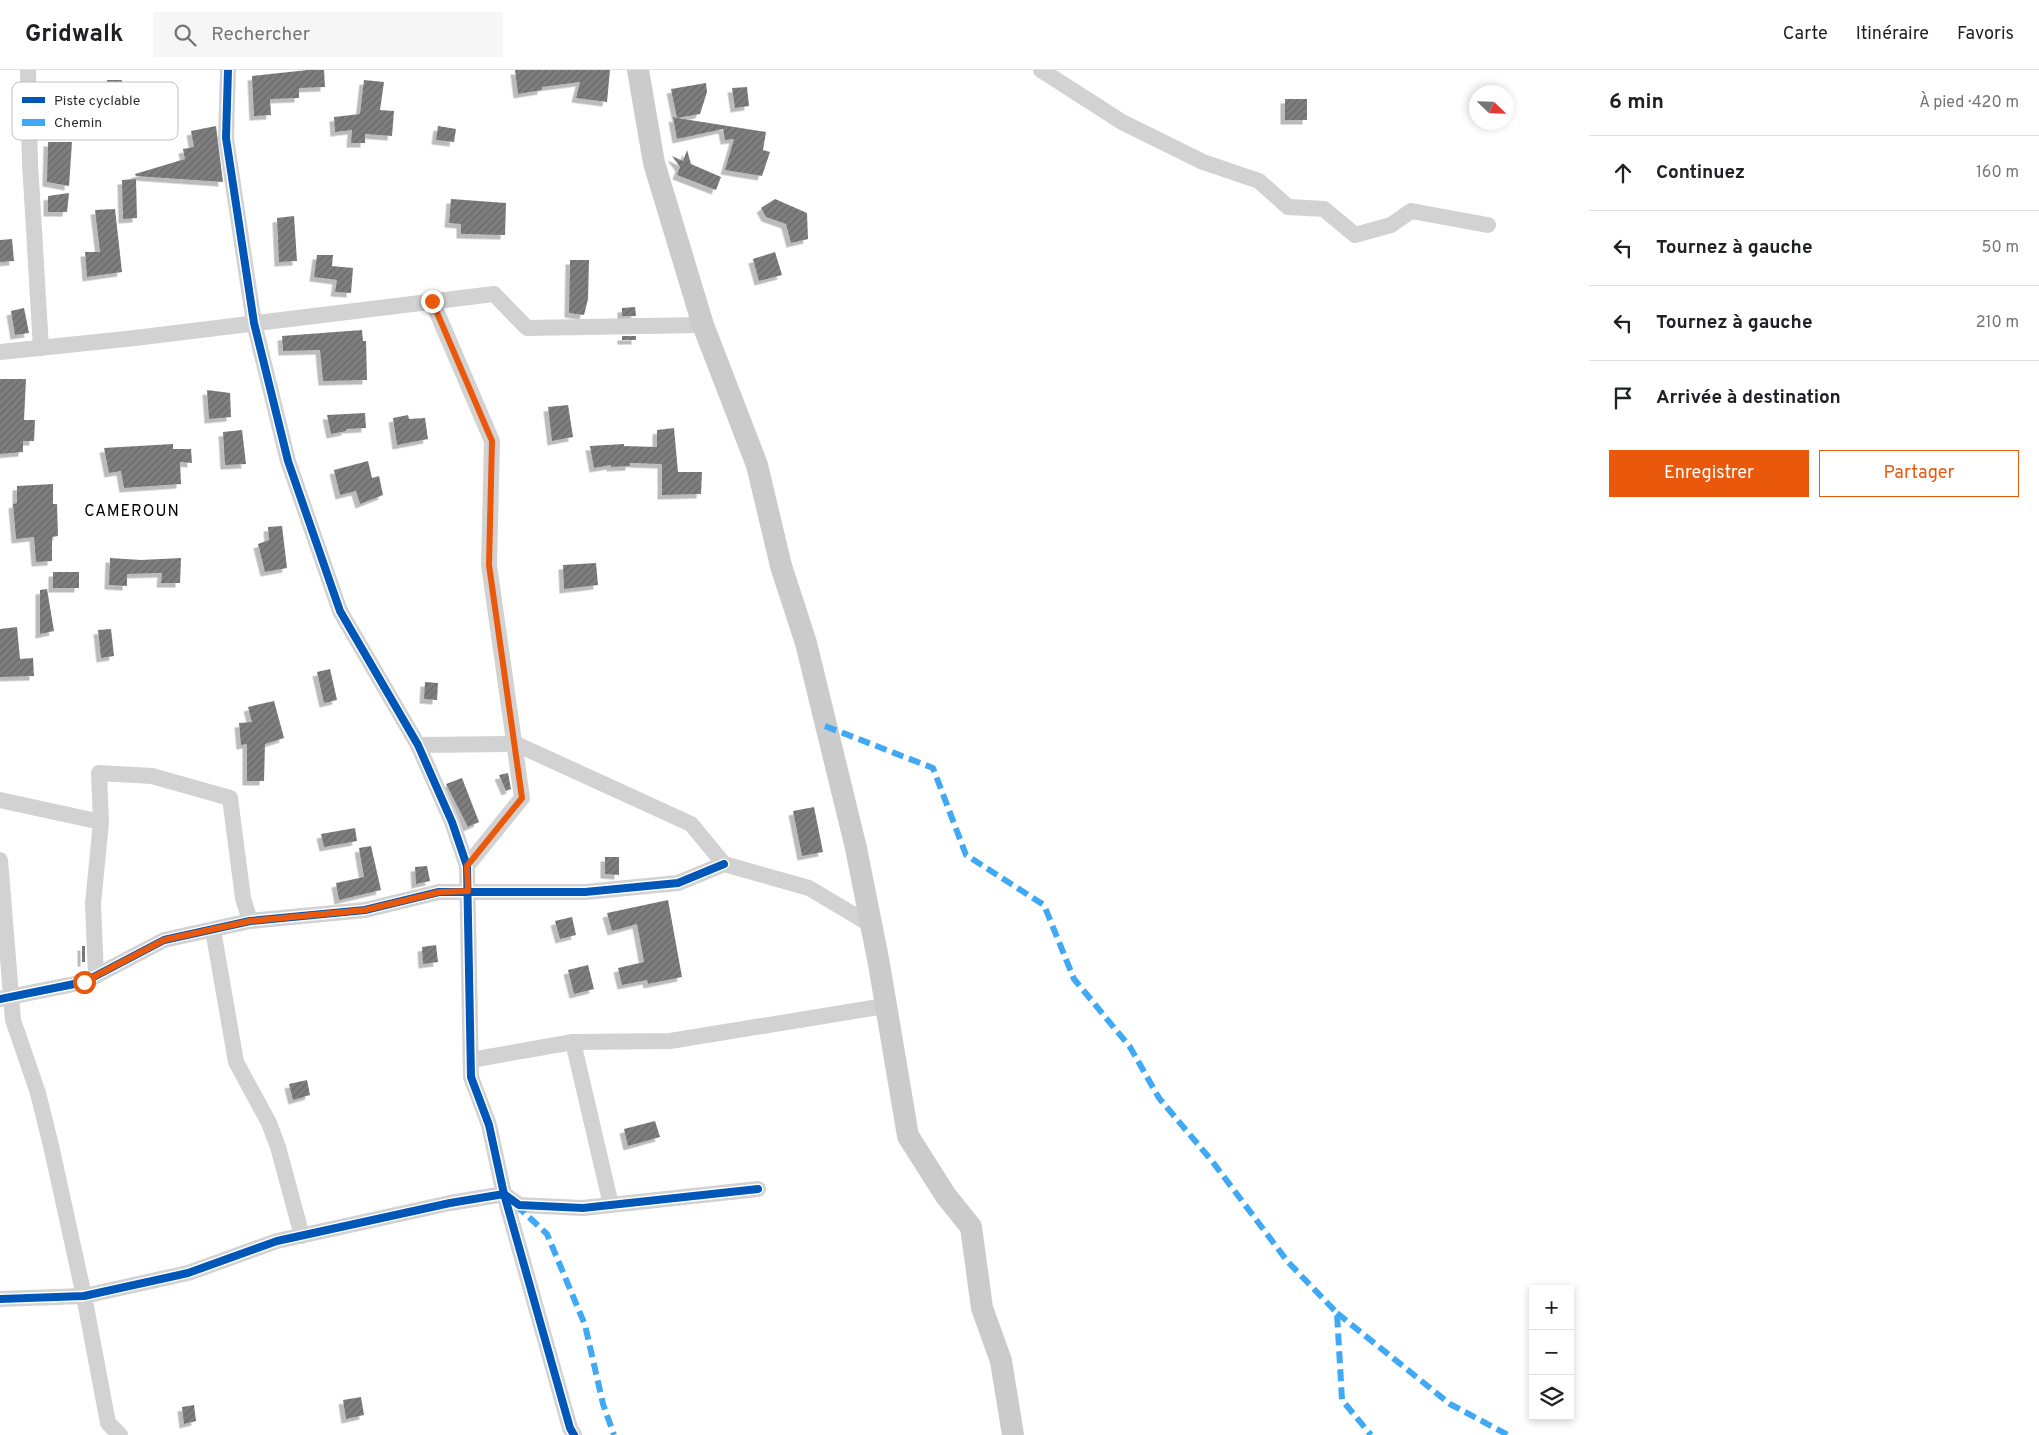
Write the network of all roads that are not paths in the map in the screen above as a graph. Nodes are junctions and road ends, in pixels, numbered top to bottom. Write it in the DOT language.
graph roads {
  1 [pos="228,70"];
  2 [pos="638,70"];
  3 [pos="1041,70"];
  4 [pos="30,140"];
  5 [pos="1488,224"];
  6 [pos="432,301"];
  7 [pos="254,323"];
  8 [pos="703,325"];
  9 [pos="41,348"];
  10 [pos="0,352"];
  11 [pos="516,744"];
  12 [pos="418,745"];
  13 [pos="0,800"];
  14 [pos="101,822"];
  15 [pos="0,860"];
  16 [pos="724,864"];
  17 [pos="467,866"];
  18 [pos="468,891"];
  19 [pos="250,921"];
  20 [pos="871,925"];
  21 [pos="213,930"];
  22 [pos="96,976"];
  23 [pos="5,998"];
  24 [pos="885,1006"];
  25 [pos="573,1042"];
  26 [pos="471,1060"];
  27 [pos="758,1189"];
  28 [pos="504,1194"];
  29 [pos="611,1205"];
  30 [pos="302,1236"];
  31 [pos="84,1296"];
  32 [pos="0,1299"];
  33 [pos="120,1435"];
  34 [pos="574,1435"];
  35 [pos="1013,1435"];
  1 -- 7 [label="street"];
  2 -- 8 [label="main road"];
  3 -- 5 [label="street"];
  4 -- 9 [label="street"];
  6 -- 7 [label="street"];
  6 -- 8 [label="street"];
  6 -- 11 [label="street"];
  7 -- 9 [label="street"];
  7 -- 12 [label="street"];
  8 -- 20 [label="main road"];
  9 -- 10 [label="street"];
  11 -- 12 [label="street"];
  11 -- 16 [label="street"];
  11 -- 17 [label="street"];
  12 -- 17 [label="street"];
  13 -- 14 [label="street"];
  14 -- 19 [label="street"];
  14 -- 22 [label="street"];
  15 -- 23 [label="street"];
  16 -- 18 [label="street"];
  16 -- 20 [label="street"];
  17 -- 18 [label="street"];
  18 -- 19 [label="street"];
  18 -- 26 [label="street"];
  19 -- 21 [label="street"];
  20 -- 24 [label="main road"];
  21 -- 22 [label="street"];
  21 -- 30 [label="street"];
  22 -- 23 [label="street"];
  23 -- 31 [label="street"];
  24 -- 25 [label="street"];
  24 -- 35 [label="main road"];
  25 -- 26 [label="street"];
  25 -- 29 [label="street"];
  26 -- 28 [label="street"];
  27 -- 29 [label="street"];
  28 -- 29 [label="street"];
  28 -- 30 [label="street"];
  28 -- 34 [label="street"];
  30 -- 31 [label="street"];
  31 -- 32 [label="street"];
  31 -- 33 [label="street"];
}
